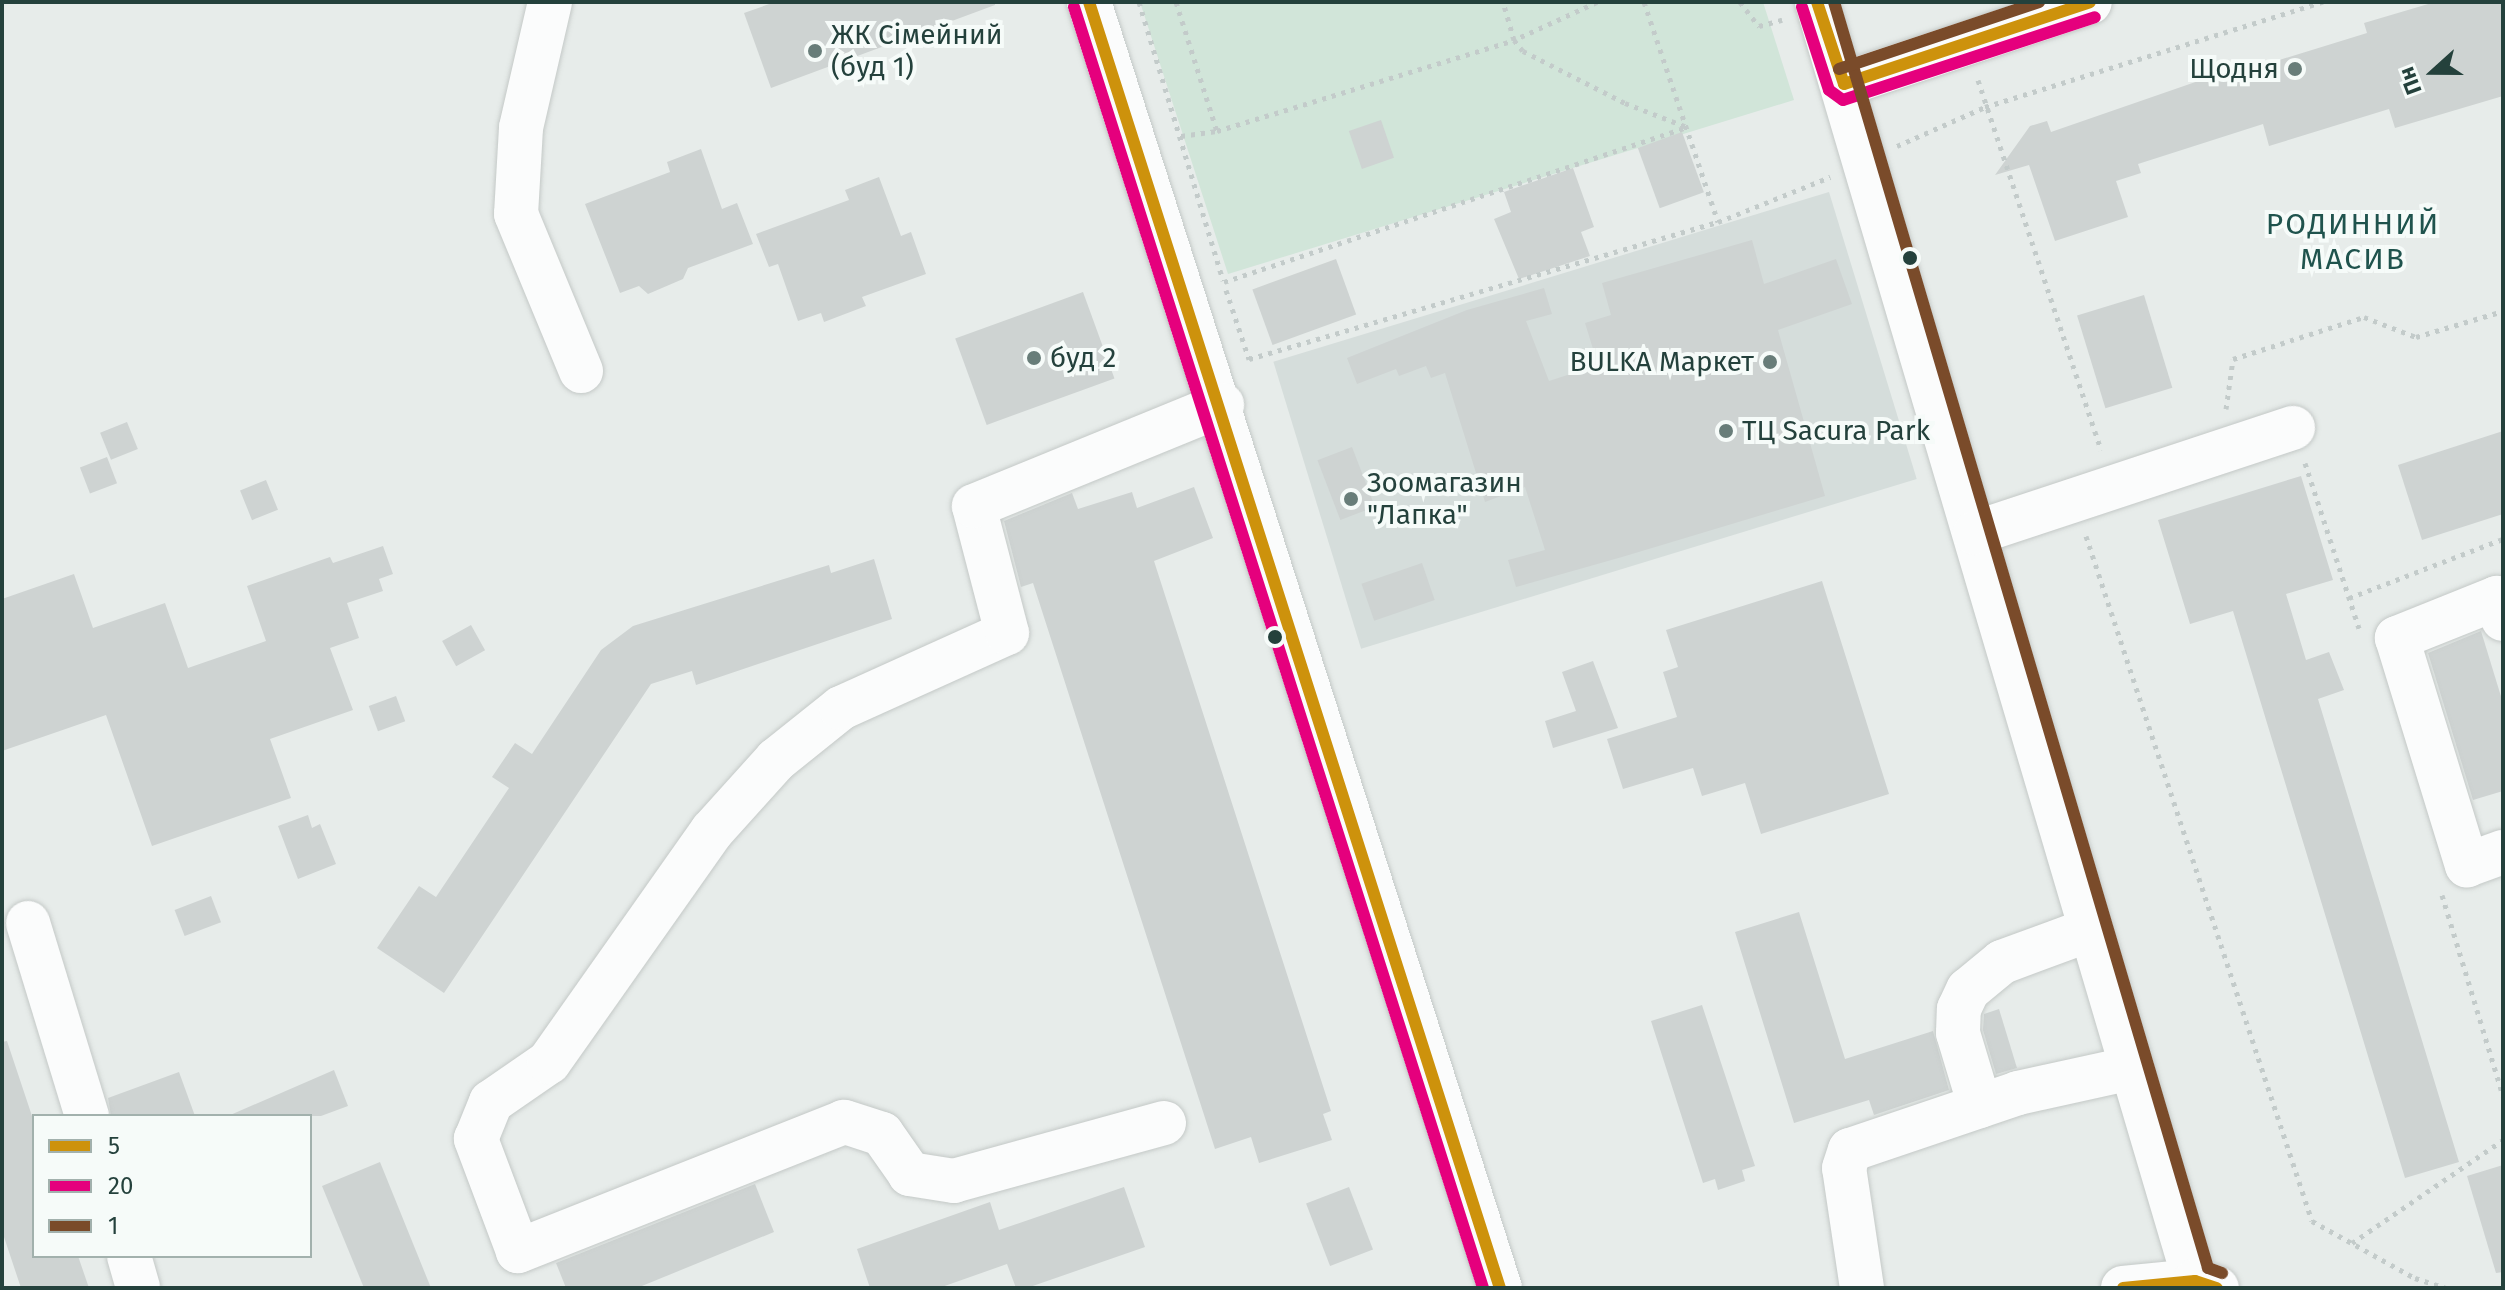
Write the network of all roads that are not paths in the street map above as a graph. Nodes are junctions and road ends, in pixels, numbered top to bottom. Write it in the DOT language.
graph roads {
  1 [pos="550,2"];
  2 [pos="1089,2"];
  3 [pos="1817,2"];
  4 [pos="2090,2"];
  5 [pos="1844,84"];
  6 [pos="581,371"];
  7 [pos="1222,405"];
  8 [pos="2293,428"];
  9 [pos="1975,533"];
  10 [pos="2503,619"];
  11 [pos="2503,852"];
  12 [pos="28,923"];
  13 [pos="2091,929"];
  14 [pos="2132,1068"];
  15 [pos="1980,1106"];
  16 [pos="86,1114"];
  17 [pos="1164,1123"];
  18 [pos="130,1258"];
  19 [pos="2206,1284"];
  20 [pos="138,1288"];
  21 [pos="1500,1288"];
  22 [pos="1862,1288"];
  23 [pos="2123,1288"];
  1 -- 6 [label="street"];
  2 -- 7 [label="street"];
  3 -- 5 [label="street"];
  4 -- 5 [label="street"];
  5 -- 9 [label="street"];
  7 -- 17 [label="street"];
  7 -- 21 [label="street"];
  8 -- 9 [label="street"];
  9 -- 13 [label="street"];
  10 -- 11 [label="street"];
  12 -- 16 [label="street"];
  13 -- 14 [label="street"];
  13 -- 15 [label="street"];
  14 -- 15 [label="street"];
  14 -- 19 [label="street"];
  15 -- 22 [label="street"];
  18 -- 20 [label="street"];
  19 -- 23 [label="street"];
}
